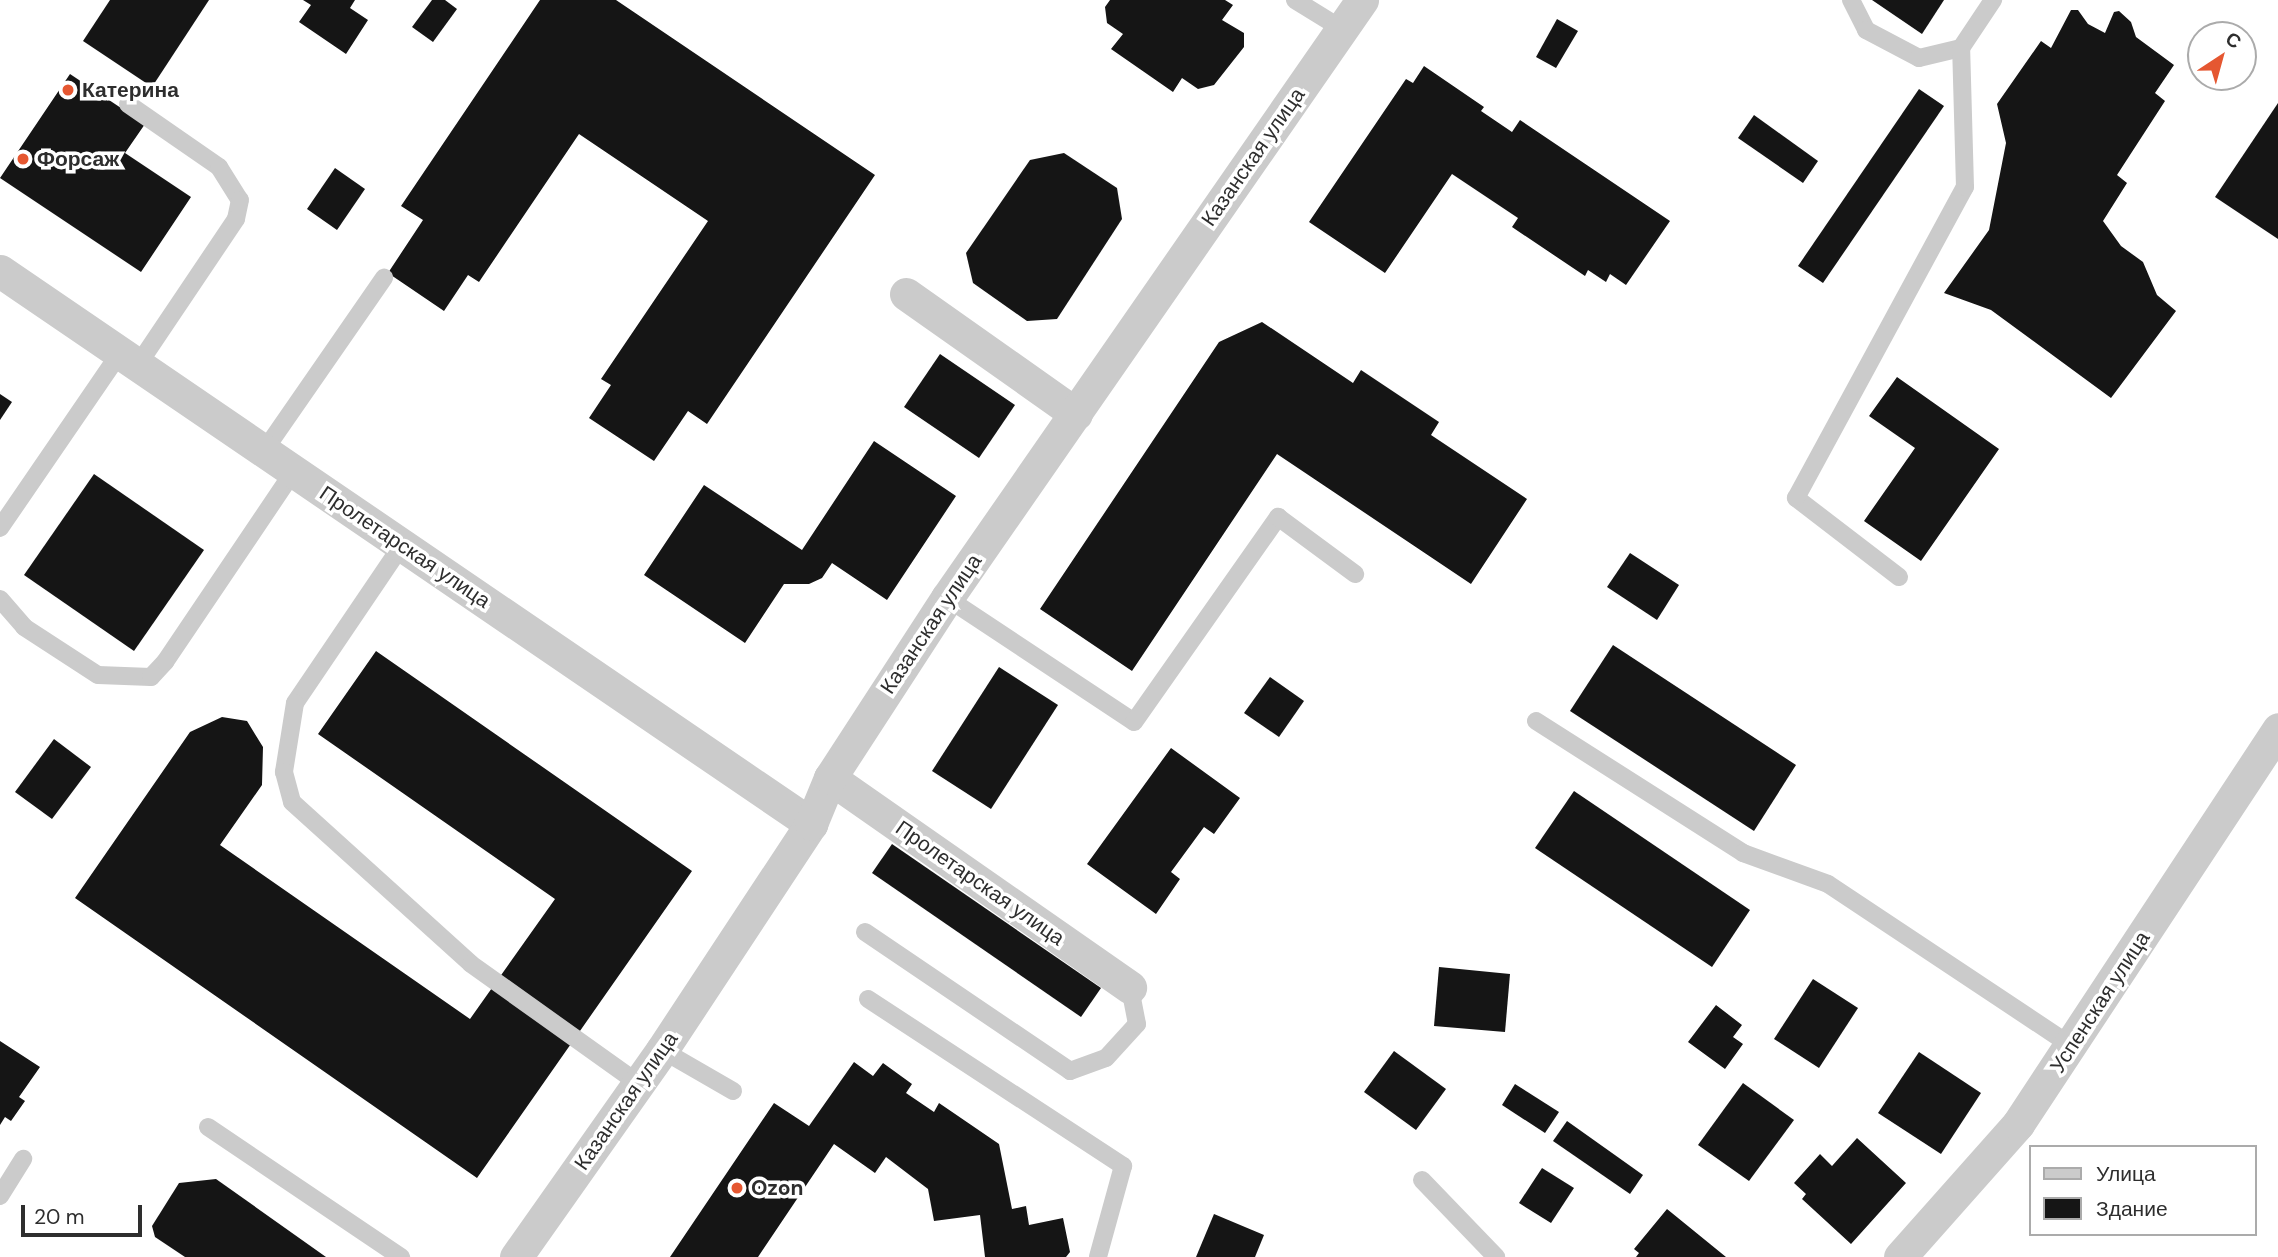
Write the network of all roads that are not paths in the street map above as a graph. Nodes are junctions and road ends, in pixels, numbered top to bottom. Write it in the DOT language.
graph roads {
  1 [pos="1295,0"];
  2 [pos="1362,0"];
  3 [pos="1851,0"];
  4 [pos="1993,0"];
  5 [pos="1342,29"];
  6 [pos="1961,48"];
  7 [pos="128,104"];
  8 [pos="0,271"];
  9 [pos="384,278"];
  10 [pos="906,294"];
  11 [pos="129,359"];
  12 [pos="1076,414"];
  13 [pos="264,451"];
  14 [pos="294,471"];
  15 [pos="0,528"];
  16 [pos="402,545"];
  17 [pos="1355,574"];
  18 [pos="1899,578"];
  19 [pos="0,598"];
  20 [pos="947,598"];
  21 [pos="1536,721"];
  22 [pos="2278,729"];
  23 [pos="830,778"];
  24 [pos="811,824"];
  25 [pos="865,933"];
  26 [pos="1129,988"];
  27 [pos="868,999"];
  28 [pos="2073,1046"];
  29 [pos="662,1050"];
  30 [pos="639,1084"];
  31 [pos="733,1091"];
  32 [pos="208,1127"];
  33 [pos="23,1159"];
  34 [pos="1422,1180"];
  35 [pos="0,1196"];
  36 [pos="401,1257"];
  37 [pos="516,1257"];
  38 [pos="1098,1257"];
  39 [pos="1496,1257"];
  40 [pos="1900,1257"];
  1 -- 5 [label="lane"];
  2 -- 5 [label="street, Казанская улица"];
  3 -- 6 [label="lane"];
  4 -- 6 [label="lane"];
  5 -- 12 [label="street, Казанская улица"];
  6 -- 18 [label="lane"];
  7 -- 11 [label="lane"];
  8 -- 11 [label="street, Пролетарская улица"];
  9 -- 13 [label="lane"];
  10 -- 12 [label="street"];
  11 -- 13 [label="street, Пролетарская улица"];
  11 -- 15 [label="lane"];
  12 -- 20 [label="street, Казанская улица"];
  13 -- 14 [label="street, Пролетарская улица"];
  14 -- 16 [label="street, Пролетарская улица"];
  14 -- 19 [label="lane"];
  16 -- 24 [label="street, Пролетарская улица"];
  16 -- 30 [label="lane"];
  17 -- 20 [label="lane"];
  20 -- 23 [label="street, Казанская улица"];
  21 -- 28 [label="lane"];
  22 -- 28 [label="street, Успенская улица"];
  23 -- 24 [label="street, Казанская улица"];
  23 -- 26 [label="street, Пролетарская улица"];
  24 -- 29 [label="street, Казанская улица"];
  25 -- 26 [label="lane"];
  27 -- 38 [label="lane"];
  28 -- 40 [label="street, Успенская улица"];
  29 -- 30 [label="street, Казанская улица"];
  29 -- 31 [label="lane"];
  30 -- 37 [label="street, Казанская улица"];
  32 -- 36 [label="lane"];
  33 -- 35 [label="lane"];
  34 -- 39 [label="lane"];
}
